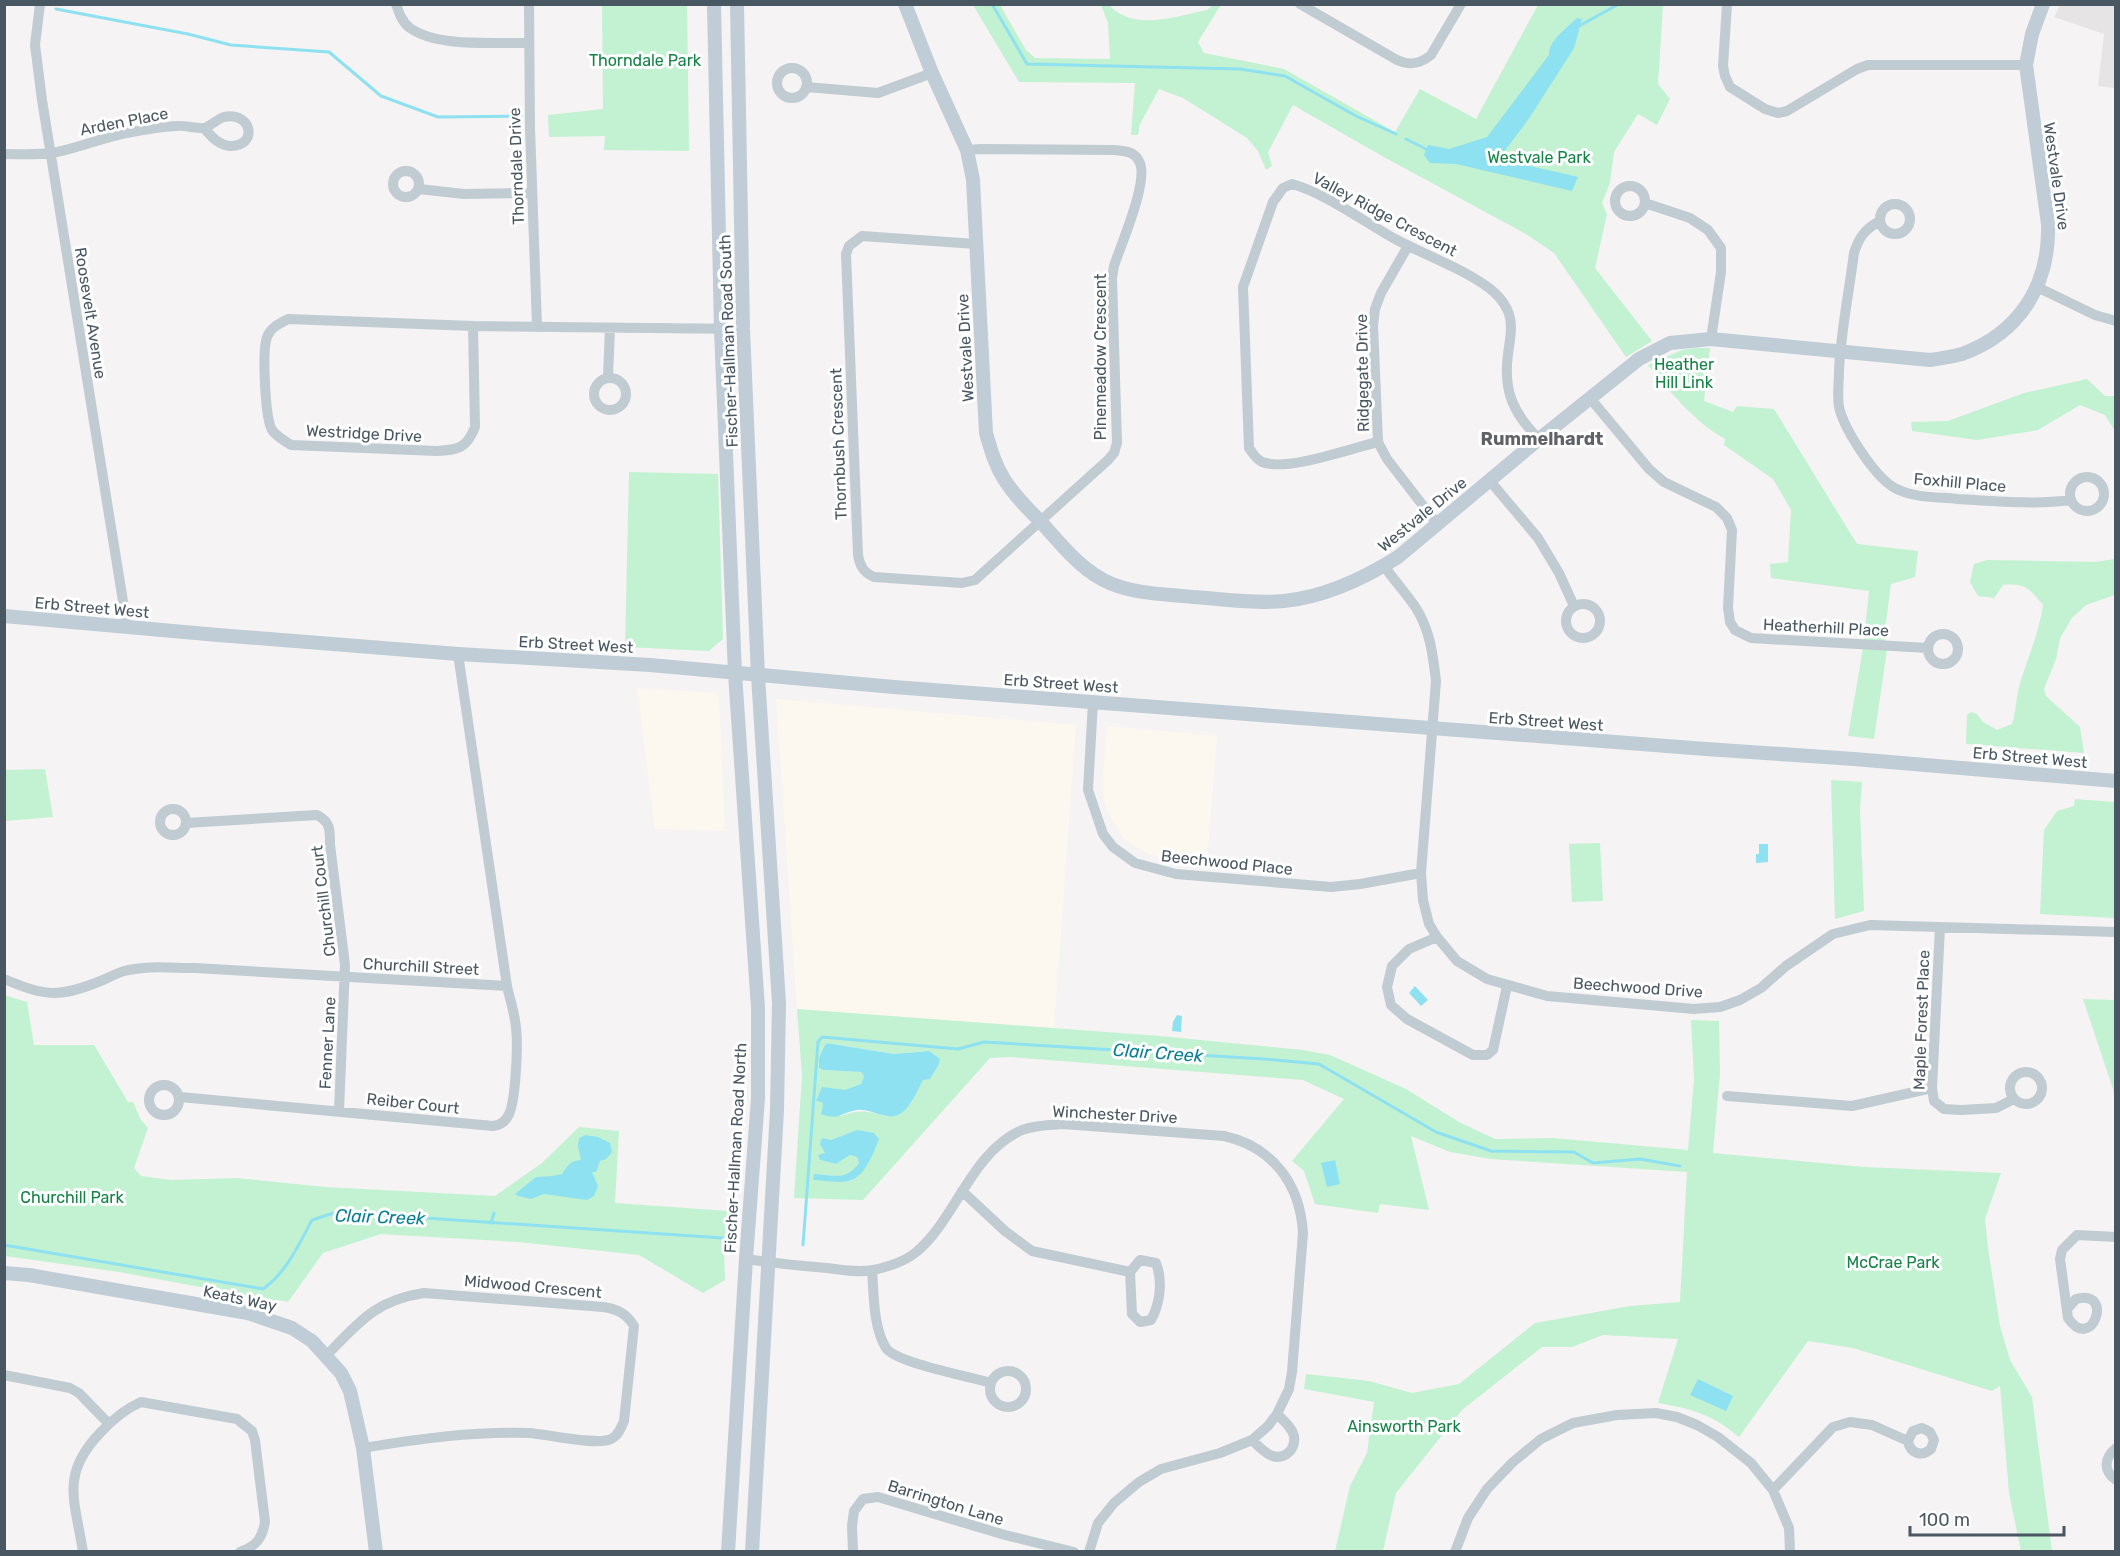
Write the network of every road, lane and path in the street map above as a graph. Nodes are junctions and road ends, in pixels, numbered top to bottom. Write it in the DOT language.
graph roads {
  1 [pos="40,4"];
  2 [pos="396,4"];
  3 [pos="529,4"];
  4 [pos="714,4"];
  5 [pos="737,4"];
  6 [pos="905,4"];
  7 [pos="1300,4"];
  8 [pos="1461,4"];
  9 [pos="1727,4"];
  10 [pos="2043,4"];
  11 [pos="529,43"];
  12 [pos="2026,65"];
  13 [pos="932,73"];
  14 [pos="806,87"];
  15 [pos="204,128"];
  16 [pos="967,150"];
  17 [pos="50,153"];
  18 [pos="4,154"];
  19 [pos="419,189"];
  20 [pos="532,192"];
  21 [pos="1646,203"];
  22 [pos="1880,221"];
  23 [pos="976,244"];
  24 [pos="1408,246"];
  25 [pos="2037,287"];
  26 [pos="2115,321"];
  27 [pos="473,326"];
  28 [pos="537,326"];
  29 [pos="610,328"];
  30 [pos="743,329"];
  31 [pos="721,330"];
  32 [pos="1711,339"];
  33 [pos="1841,352"];
  34 [pos="608,377"];
  35 [pos="1590,398"];
  36 [pos="1539,439"];
  37 [pos="1378,442"];
  38 [pos="1490,481"];
  39 [pos="2071,500"];
  40 [pos="1040,521"];
  41 [pos="1438,525"];
  42 [pos="1384,566"];
  43 [pos="1574,606"];
  44 [pos="4,616"];
  45 [pos="127,626"];
  46 [pos="1928,648"];
  47 [pos="458,654"];
  48 [pos="735,674"];
  49 [pos="758,676"];
  50 [pos="1093,702"];
  51 [pos="1431,728"];
  52 [pos="2115,781"];
  53 [pos="186,823"];
  54 [pos="1421,873"];
  55 [pos="1940,927"];
  56 [pos="2115,932"];
  57 [pos="1437,937"];
  58 [pos="345,977"];
  59 [pos="4,979"];
  60 [pos="507,986"];
  61 [pos="1507,986"];
  62 [pos="1932,1088"];
  63 [pos="1727,1096"];
  64 [pos="180,1097"];
  65 [pos="2014,1099"];
  66 [pos="339,1111"];
  67 [pos="962,1191"];
  68 [pos="2115,1237"];
  69 [pos="746,1259"];
  70 [pos="769,1262"];
  71 [pos="872,1270"];
  72 [pos="1130,1272"];
  73 [pos="4,1273"];
  74 [pos="2068,1308"];
  75 [pos="327,1355"];
  76 [pos="4,1375"];
  77 [pos="991,1383"];
  78 [pos="1277,1414"];
  79 [pos="109,1424"];
  80 [pos="1252,1440"];
  81 [pos="1908,1441"];
  82 [pos="363,1448"];
  83 [pos="2115,1448"];
  84 [pos="2115,1480"];
  85 [pos="1773,1490"];
  86 [pos="83,1551"];
  87 [pos="240,1551"];
  88 [pos="376,1551"];
  89 [pos="728,1551"];
  90 [pos="752,1551"];
  91 [pos="854,1551"];
  92 [pos="1074,1551"];
  93 [pos="1089,1551"];
  94 [pos="1455,1551"];
  95 [pos="1790,1551"];
  1 -- 17 [label="street, Roosevelt Avenue"];
  2 -- 11 [label="street"];
  3 -- 11 [label="street, Thorndale Drive"];
  4 -- 31 [label="main road, Fischer-Hallman Road South"];
  5 -- 30 [label="main road, Fischer-Hallman Road South"];
  6 -- 13 [label="main road, Westvale Drive"];
  7 -- 8 [label="street"];
  9 -- 12 [label="street"];
  10 -- 12 [label="main road, Westvale Drive"];
  11 -- 20 [label="street, Thorndale Drive"];
  12 -- 25 [label="main road, Westvale Drive"];
  13 -- 14 [label="street"];
  13 -- 16 [label="main road, Westvale Drive"];
  15 -- 17 [label="street, Arden Place"];
  16 -- 23 [label="main road, Westvale Drive"];
  16 -- 40 [label="street, Pinemeadow Crescent"];
  17 -- 18 [label="street, Arden Place"];
  17 -- 45 [label="street, Roosevelt Avenue"];
  19 -- 20 [label="street"];
  20 -- 28 [label="street, Thorndale Drive"];
  21 -- 32 [label="street"];
  22 -- 33 [label="street, Foxhill Place"];
  23 -- 40 [label="main road, Westvale Drive"];
  23 -- 40 [label="street, Thornbush Crescent"];
  24 -- 36 [label="street, Valley Ridge Crescent"];
  24 -- 37 [label="street, Ridgegate Drive"];
  24 -- 37 [label="street, Valley Ridge Crescent"];
  25 -- 26 [label="street"];
  25 -- 33 [label="main road, Westvale Drive"];
  27 -- 27 [label="street, Westridge Drive"];
  27 -- 28 [label="street, Westridge Drive"];
  28 -- 29 [label="street, Westridge Drive"];
  29 -- 31 [label="street, Westridge Drive"];
  29 -- 34 [label="street"];
  30 -- 31 [label="street, Westridge Drive"];
  30 -- 49 [label="main road, Fischer-Hallman Road South"];
  31 -- 48 [label="main road, Fischer-Hallman Road South"];
  32 -- 33 [label="main road, Westvale Drive"];
  32 -- 35 [label="main road, Westvale Drive"];
  33 -- 39 [label="street, Foxhill Place"];
  35 -- 36 [label="main road, Westvale Drive"];
  35 -- 46 [label="street, Heatherhill Place"];
  36 -- 38 [label="main road, Westvale Drive"];
  37 -- 41 [label="street, Ridgegate Drive"];
  38 -- 41 [label="main road, Westvale Drive"];
  38 -- 43 [label="street"];
  40 -- 42 [label="main road, Westvale Drive"];
  41 -- 42 [label="main road, Westvale Drive"];
  42 -- 51 [label="street, Beechwood Drive"];
  44 -- 45 [label="main road, Erb Street West"];
  45 -- 47 [label="main road, Erb Street West"];
  47 -- 48 [label="main road, Erb Street West"];
  47 -- 60 [label="street, Churchill Street"];
  48 -- 49 [label="main road, Erb Street West"];
  48 -- 69 [label="main road, Fischer-Hallman Road North"];
  49 -- 50 [label="main road, Erb Street West"];
  49 -- 70 [label="main road"];
  50 -- 51 [label="main road, Erb Street West"];
  50 -- 54 [label="street, Beechwood Place"];
  51 -- 52 [label="main road, Erb Street West"];
  51 -- 54 [label="street, Beechwood Drive"];
  53 -- 58 [label="street, Churchill Court"];
  54 -- 57 [label="street, Beechwood Drive"];
  55 -- 56 [label="street, Beechwood Drive"];
  55 -- 61 [label="street, Beechwood Drive"];
  55 -- 62 [label="street, Maple Forest Place"];
  57 -- 61 [label="street, Beechwood Drive"];
  57 -- 61 [label="street"];
  58 -- 59 [label="street, Churchill Street"];
  58 -- 60 [label="street, Churchill Street"];
  58 -- 66 [label="street, Fenner Lane"];
  60 -- 66 [label="street, Reiber Court"];
  62 -- 63 [label="street"];
  62 -- 65 [label="street, Maple Forest Place"];
  64 -- 66 [label="street, Reiber Court"];
  67 -- 71 [label="street, Winchester Drive"];
  67 -- 72 [label="street"];
  67 -- 78 [label="street, Winchester Drive"];
  68 -- 74 [label="street"];
  69 -- 70 [label="street, Winchester Drive"];
  69 -- 89 [label="main road, Fischer-Hallman Road North"];
  70 -- 71 [label="street, Winchester Drive"];
  70 -- 90 [label="main road"];
  71 -- 77 [label="street"];
  72 -- 72 [label="street"];
  73 -- 75 [label="main road, Keats Way"];
  75 -- 82 [label="main road, Keats Way"];
  75 -- 82 [label="street, Midwood Crescent"];
  76 -- 79 [label="street"];
  78 -- 80 [label="street, Winchester Drive"];
  78 -- 80 [label="street"];
  79 -- 86 [label="street"];
  79 -- 87 [label="street"];
  80 -- 93 [label="street, Winchester Drive"];
  81 -- 85 [label="street"];
  82 -- 88 [label="main road, Keats Way"];
  83 -- 84 [label="street"];
  85 -- 94 [label="street"];
  85 -- 95 [label="street"];
  91 -- 92 [label="street, Barrington Lane"];
}
